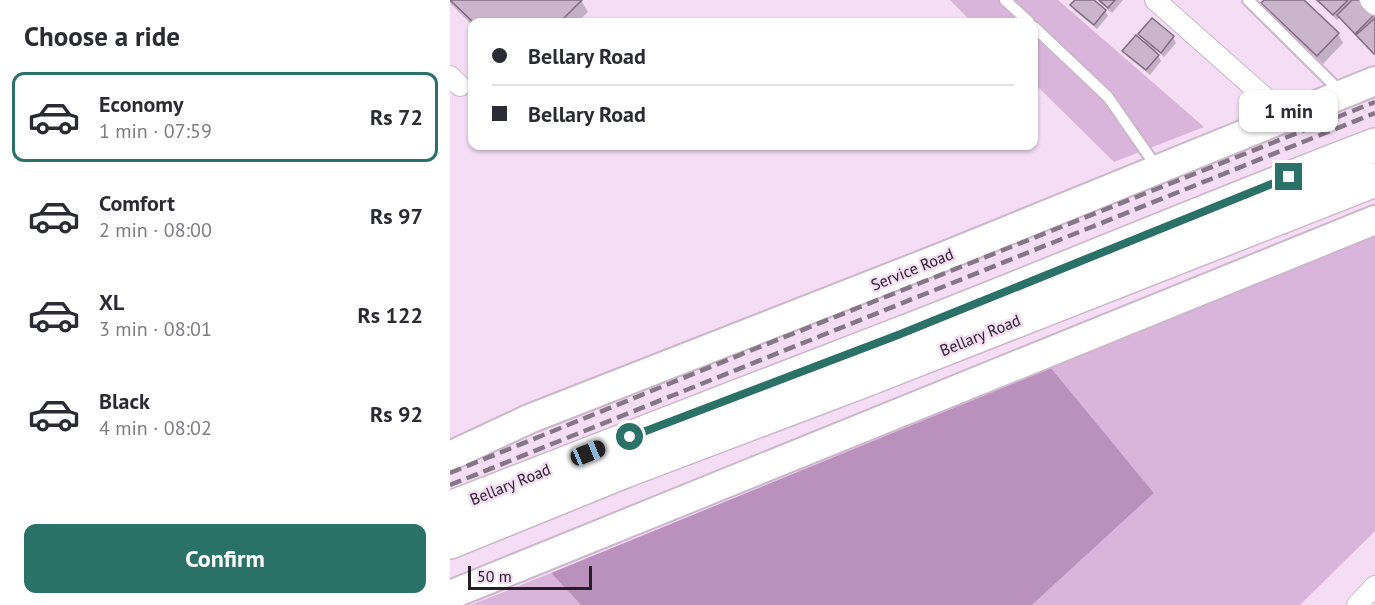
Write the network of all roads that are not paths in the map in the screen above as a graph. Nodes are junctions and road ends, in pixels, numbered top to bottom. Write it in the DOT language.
graph roads {
  1 [pos="1005,0"];
  2 [pos="1155,0"];
  3 [pos="1248,0"];
  4 [pos="1370,0"];
  5 [pos="1375,5"];
  6 [pos="1025,18"];
  7 [pos="1038,31"];
  8 [pos="1375,81"];
  9 [pos="1343,94"];
  10 [pos="1287,117"];
  11 [pos="1375,145"];
  12 [pos="1158,170"];
  13 [pos="1375,180"];
  14 [pos="1375,220"];
  15 [pos="450,456"];
  16 [pos="616,458"];
  17 [pos="450,508"];
  18 [pos="450,542"];
  19 [pos="1375,586"];
  20 [pos="450,595"];
  21 [pos="1357,605"];
  1 -- 6 [label="lane"];
  2 -- 10 [label="street"];
  3 -- 9 [label="lane"];
  4 -- 5 [label="street"];
  7 -- 12 [label="lane"];
  8 -- 9 [label="main road, Service Road"];
  9 -- 10 [label="main road, Service Road"];
  10 -- 12 [label="main road, Service Road"];
  11 -- 16 [label="highway, Bellary Road"];
  12 -- 15 [label="main road, Service Road"];
  13 -- 16 [label="highway, Bellary Road"];
  14 -- 20 [label="main road"];
  16 -- 17 [label="highway, Bellary Road"];
  16 -- 18 [label="highway, Bellary Road"];
  19 -- 21 [label="street"];
}
